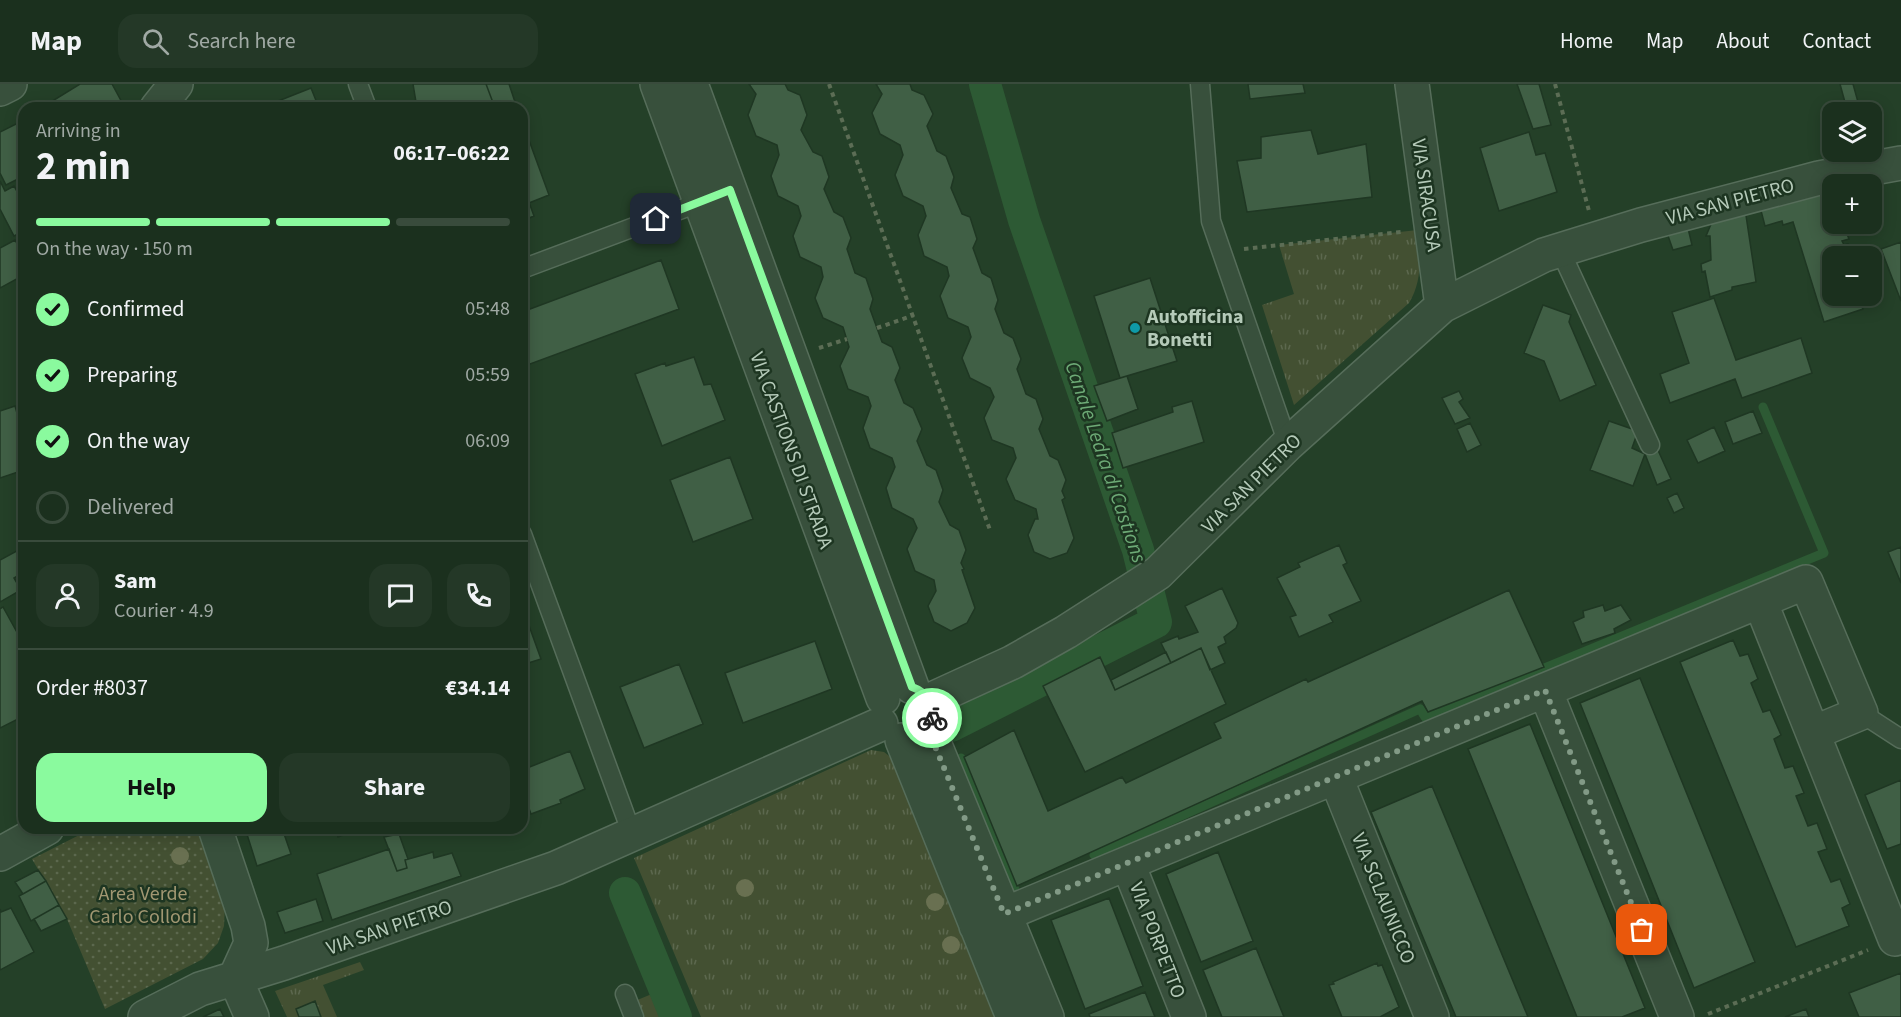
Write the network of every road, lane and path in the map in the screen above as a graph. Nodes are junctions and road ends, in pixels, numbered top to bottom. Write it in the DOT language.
graph roads {
  1 [pos="10,84"];
  2 [pos="176,84"];
  3 [pos="358,84"];
  4 [pos="657,84"];
  5 [pos="691,84"];
  6 [pos="830,84"];
  7 [pos="1200,84"];
  8 [pos="1412,84"];
  9 [pos="1555,84"];
  10 [pos="0,89"];
  11 [pos="162,102"];
  12 [pos="365,102"];
  13 [pos="1901,163"];
  14 [pos="715,196"];
  15 [pos="1431,229"];
  16 [pos="1596,239"];
  17 [pos="1560,250"];
  18 [pos="1221,251"];
  19 [pos="528,267"];
  20 [pos="1442,306"];
  21 [pos="914,315"];
  22 [pos="877,328"];
  23 [pos="1288,444"];
  24 [pos="1650,445"];
  25 [pos="990,530"];
  26 [pos="528,550"];
  27 [pos="1760,601"];
  28 [pos="1545,690"];
  29 [pos="906,713"];
  30 [pos="1861,713"];
  31 [pos="1813,733"];
  32 [pos="1901,739"];
  33 [pos="1336,778"];
  34 [pos="36,834"];
  35 [pos="217,834"];
  36 [pos="632,834"];
  37 [pos="0,854"];
  38 [pos="1128,864"];
  39 [pos="990,920"];
  40 [pos="1895,939"];
  41 [pos="235,978"];
  42 [pos="625,994"];
  43 [pos="145,1017"];
  44 [pos="252,1017"];
  45 [pos="634,1017"];
  46 [pos="1013,1017"];
  47 [pos="1047,1017"];
  48 [pos="1189,1017"];
  49 [pos="1432,1017"];
  50 [pos="1677,1017"];
  51 [pos="1702,1017"];
  1 -- 10 [label="street"];
  2 -- 11 [label="street"];
  3 -- 12 [label="lane"];
  4 -- 14 [label="street, VIA CASTIONS DI STRADA"];
  5 -- 14 [label="street, VIA CASTIONS DI STRADA"];
  6 -- 21 [label="path"];
  7 -- 18 [label="lane"];
  8 -- 15 [label="street, VIA SIRACUSA"];
  9 -- 16 [label="path"];
  13 -- 16 [label="street, VIA SAN PIETRO"];
  14 -- 19 [label="lane"];
  14 -- 29 [label="street, VIA CASTIONS DI STRADA"];
  15 -- 18 [label="path"];
  15 -- 20 [label="street, VIA SIRACUSA"];
  16 -- 17 [label="street, VIA SAN PIETRO"];
  17 -- 20 [label="street, VIA SAN PIETRO"];
  17 -- 24 [label="lane"];
  18 -- 23 [label="lane"];
  20 -- 23 [label="street, VIA SAN PIETRO"];
  21 -- 22 [label="path"];
  21 -- 25 [label="path"];
  23 -- 29 [label="street, VIA SAN PIETRO"];
  26 -- 36 [label="lane"];
  27 -- 28 [label="street"];
  27 -- 30 [label="street"];
  27 -- 31 [label="street"];
  28 -- 33 [label="street"];
  28 -- 50 [label="street"];
  29 -- 36 [label="street, VIA SAN PIETRO"];
  29 -- 39 [label="street, VIA CASTIONS DI STRADA"];
  30 -- 31 [label="street"];
  30 -- 32 [label="lane"];
  31 -- 40 [label="street"];
  33 -- 38 [label="street"];
  33 -- 49 [label="street, VIA SCLAUNICCO"];
  34 -- 37 [label="street"];
  35 -- 41 [label="street"];
  36 -- 41 [label="street, VIA SAN PIETRO"];
  38 -- 39 [label="street"];
  38 -- 48 [label="street, VIA PORPETTO"];
  39 -- 46 [label="street, VIA CASTIONS DI STRADA"];
  39 -- 47 [label="street, VIA CASTIONS DI STRADA"];
  40 -- 51 [label="path"];
  41 -- 43 [label="street, VIA SAN PIETRO"];
  41 -- 44 [label="street"];
  42 -- 45 [label="lane"];
}
